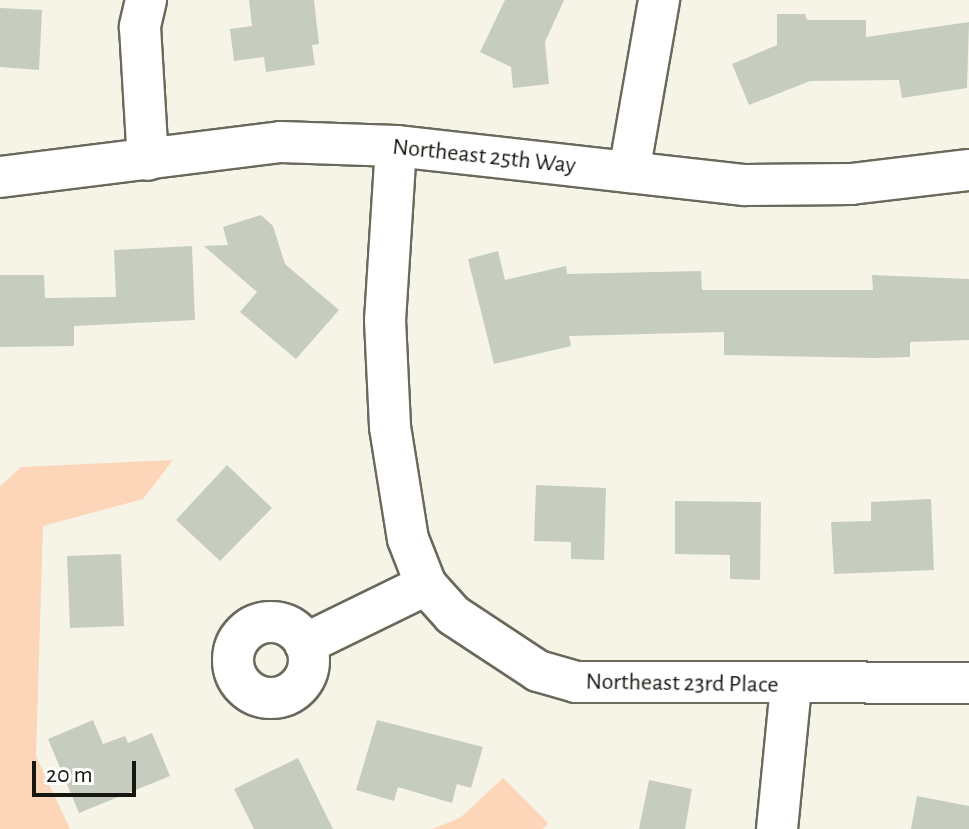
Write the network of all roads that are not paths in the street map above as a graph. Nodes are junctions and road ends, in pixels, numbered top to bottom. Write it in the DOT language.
graph roads {
  1 [pos="146,0"];
  2 [pos="659,0"];
  3 [pos="396,146"];
  4 [pos="148,160"];
  5 [pos="969,170"];
  6 [pos="629,172"];
  7 [pos="0,177"];
  8 [pos="426,585"];
  9 [pos="305,644"];
  10 [pos="969,683"];
  11 [pos="791,686"];
  12 [pos="777,829"];
  1 -- 4 [label="street"];
  2 -- 6 [label="street"];
  3 -- 4 [label="street, Northeast 25th Way"];
  3 -- 6 [label="street, Northeast 25th Way"];
  3 -- 8 [label="street"];
  4 -- 7 [label="street, Northeast 25th Way"];
  5 -- 6 [label="street, Northeast 25th Way"];
  8 -- 9 [label="street"];
  8 -- 11 [label="street, Northeast 23rd Place"];
  10 -- 11 [label="street, Northeast 23rd Place"];
  11 -- 12 [label="street"];
}
